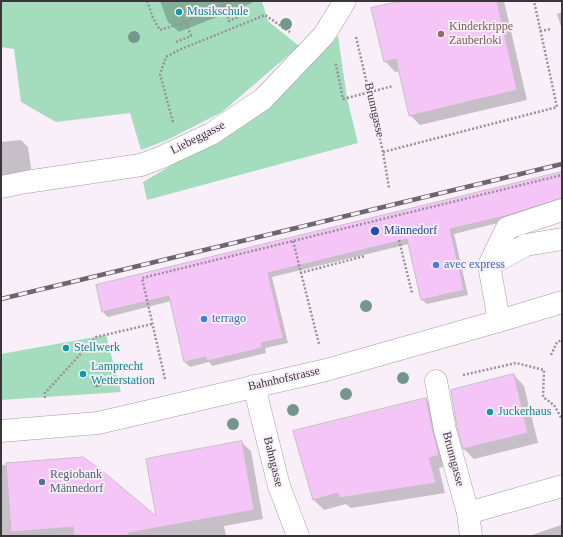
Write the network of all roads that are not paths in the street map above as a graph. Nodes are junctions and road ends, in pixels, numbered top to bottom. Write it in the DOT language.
graph roads {
  1 [pos="345,1"];
  2 [pos="1,187"];
  3 [pos="562,210"];
  4 [pos="562,239"];
  5 [pos="489,265"];
  6 [pos="562,302"];
  7 [pos="499,321"];
  8 [pos="436,381"];
  9 [pos="254,386"];
  10 [pos="1,431"];
  11 [pos="560,488"];
  12 [pos="468,513"];
  13 [pos="298,536"];
  14 [pos="472,536"];
  1 -- 2 [label="street, Liebeggasse"];
  3 -- 5 [label="street"];
  4 -- 5 [label="street"];
  5 -- 7 [label="street"];
  6 -- 7 [label="street, Bahnhofstrasse"];
  7 -- 9 [label="street, Bahnhofstrasse"];
  8 -- 12 [label="street, Brunngasse"];
  9 -- 10 [label="street, Bahnhofstrasse"];
  9 -- 13 [label="street, Bahngasse"];
  11 -- 12 [label="street"];
  12 -- 14 [label="street, Brunngasse"];
}
